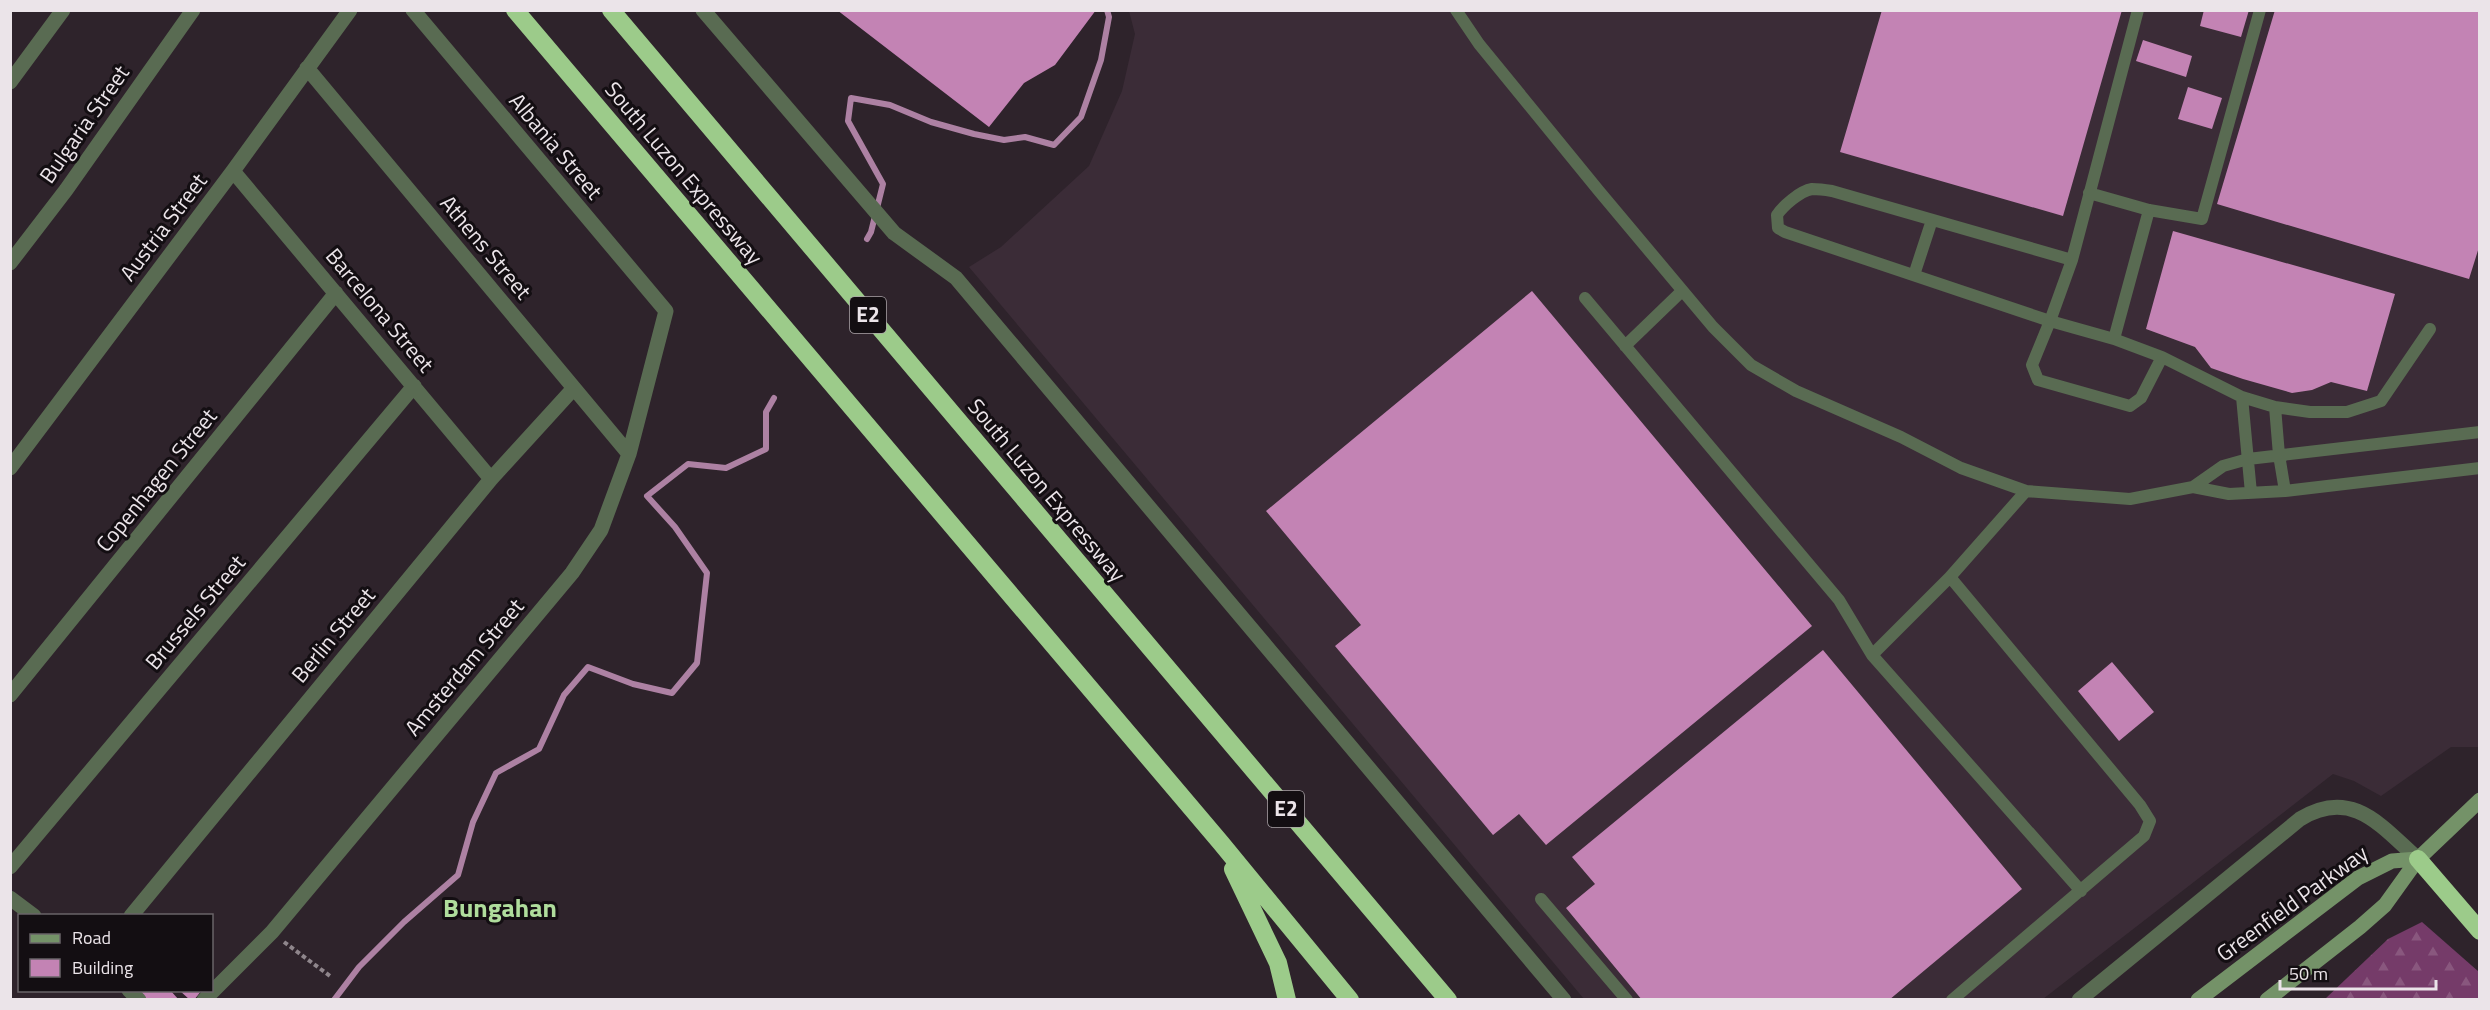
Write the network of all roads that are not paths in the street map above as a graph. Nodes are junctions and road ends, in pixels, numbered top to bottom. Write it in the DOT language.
graph roads {
  1 [pos="63,10"];
  2 [pos="193,10"];
  3 [pos="350,10"];
  4 [pos="412,10"];
  5 [pos="515,10"];
  6 [pos="611,10"];
  7 [pos="703,10"];
  8 [pos="1456,10"];
  9 [pos="2138,10"];
  10 [pos="2260,10"];
  11 [pos="308,68"];
  12 [pos="10,82"];
  13 [pos="233,171"];
  14 [pos="2089,193"];
  15 [pos="2149,210"];
  16 [pos="1932,220"];
  17 [pos="2072,260"];
  18 [pos="10,263"];
  19 [pos="1914,275"];
  20 [pos="1682,291"];
  21 [pos="336,293"];
  22 [pos="1584,298"];
  23 [pos="666,311"];
  24 [pos="2050,321"];
  25 [pos="2430,329"];
  26 [pos="2114,339"];
  27 [pos="1625,346"];
  28 [pos="2162,357"];
  29 [pos="414,386"];
  30 [pos="574,388"];
  31 [pos="2242,397"];
  32 [pos="2275,407"];
  33 [pos="2480,432"];
  34 [pos="629,454"];
  35 [pos="2279,455"];
  36 [pos="2248,459"];
  37 [pos="10,468"];
  38 [pos="2480,468"];
  39 [pos="491,479"];
  40 [pos="2193,487"];
  41 [pos="2026,491"];
  42 [pos="2285,491"];
  43 [pos="2251,493"];
  44 [pos="1950,577"];
  45 [pos="1872,655"];
  46 [pos="10,695"];
  47 [pos="2480,800"];
  48 [pos="1221,843"];
  49 [pos="2418,859"];
  50 [pos="10,867"];
  51 [pos="2081,891"];
  52 [pos="10,898"];
  53 [pos="1541,899"];
  54 [pos="33,914"];
  55 [pos="132,914"];
  56 [pos="2480,931"];
  57 [pos="213,990"];
  58 [pos="1287,999"];
  59 [pos="1350,999"];
  60 [pos="1448,999"];
  61 [pos="1564,999"];
  62 [pos="1627,999"];
  63 [pos="1952,999"];
  64 [pos="2079,999"];
  65 [pos="2198,999"];
  66 [pos="2267,999"];
  1 -- 12 [label="street"];
  2 -- 18 [label="street, Bulgaria Street"];
  3 -- 11 [label="street, Austria Street"];
  4 -- 23 [label="street, Albania Street"];
  5 -- 48 [label="highway, South Luzon Expressway"];
  6 -- 60 [label="highway, South Luzon Expressway / E2"];
  7 -- 61 [label="street"];
  8 -- 20 [label="lane"];
  9 -- 14 [label="lane"];
  10 -- 15 [label="lane"];
  11 -- 13 [label="street, Austria Street"];
  11 -- 30 [label="street, Athens Street"];
  13 -- 21 [label="street, Barcelona Street"];
  13 -- 37 [label="street, Austria Street"];
  14 -- 15 [label="lane"];
  14 -- 17 [label="lane"];
  15 -- 26 [label="lane"];
  16 -- 17 [label="lane"];
  16 -- 19 [label="lane"];
  16 -- 19 [label="lane"];
  17 -- 24 [label="lane"];
  19 -- 24 [label="lane"];
  20 -- 27 [label="lane"];
  20 -- 41 [label="lane"];
  21 -- 29 [label="street, Barcelona Street"];
  21 -- 46 [label="street, Copenhagen Street"];
  22 -- 27 [label="lane"];
  23 -- 34 [label="street, Amsterdam Street"];
  24 -- 26 [label="lane"];
  24 -- 28 [label="lane"];
  25 -- 32 [label="lane"];
  26 -- 28 [label="lane"];
  27 -- 45 [label="lane"];
  28 -- 31 [label="lane"];
  29 -- 39 [label="street, Barcelona Street"];
  29 -- 50 [label="street, Brussels Street"];
  30 -- 34 [label="street, Athens Street"];
  30 -- 39 [label="street, Berlin Street"];
  31 -- 32 [label="lane"];
  31 -- 36 [label="lane"];
  32 -- 35 [label="lane"];
  33 -- 35 [label="lane"];
  34 -- 57 [label="street, Amsterdam Street"];
  35 -- 36 [label="lane"];
  35 -- 42 [label="lane"];
  36 -- 40 [label="lane"];
  36 -- 43 [label="lane"];
  38 -- 42 [label="lane"];
  39 -- 55 [label="street, Berlin Street"];
  40 -- 41 [label="lane"];
  40 -- 43 [label="lane"];
  41 -- 44 [label="lane"];
  42 -- 43 [label="lane"];
  44 -- 45 [label="lane"];
  44 -- 51 [label="lane"];
  45 -- 51 [label="lane"];
  47 -- 49 [label="main road"];
  48 -- 58 [label="highway"];
  48 -- 59 [label="highway, South Luzon Expressway"];
  49 -- 56 [label="highway"];
  49 -- 64 [label="street"];
  49 -- 65 [label="main road, Greenfield Parkway"];
  49 -- 66 [label="main road"];
  51 -- 63 [label="lane"];
  52 -- 54 [label="street"];
  53 -- 62 [label="lane"];
}
